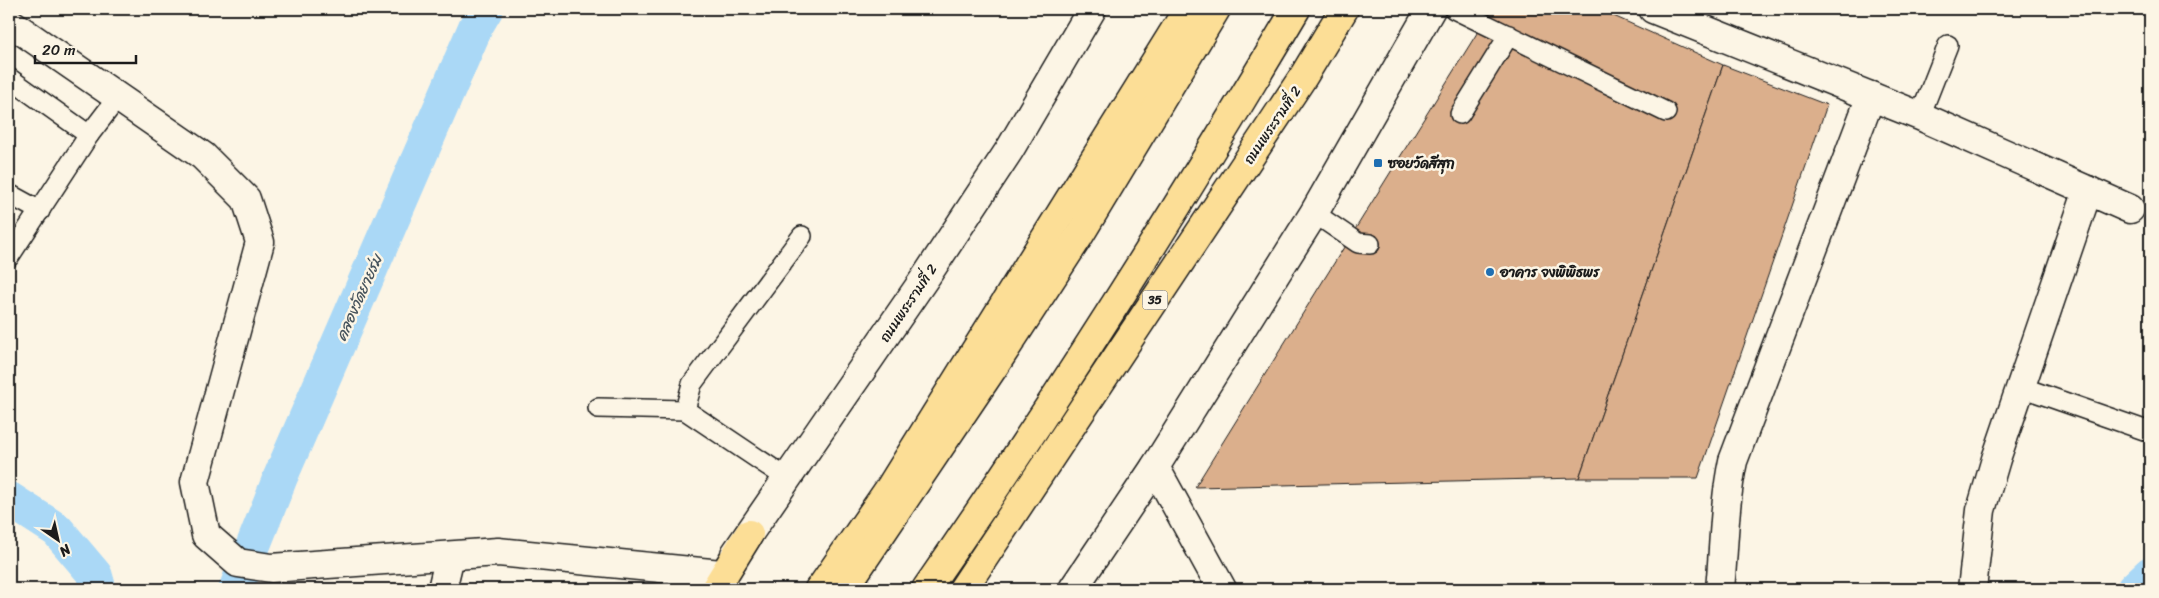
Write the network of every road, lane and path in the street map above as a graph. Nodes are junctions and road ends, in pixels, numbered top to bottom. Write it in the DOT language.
graph roads {
  1 [pos="1092,9"];
  2 [pos="1188,9"];
  3 [pos="1216,9"];
  4 [pos="1296,9"];
  5 [pos="1344,9"];
  6 [pos="1431,9"];
  7 [pos="1454,9"];
  8 [pos="1660,10"];
  9 [pos="9,22"];
  10 [pos="1509,35"];
  11 [pos="1948,45"];
  12 [pos="9,78"];
  13 [pos="1871,96"];
  14 [pos="118,97"];
  15 [pos="1666,112"];
  16 [pos="1460,114"];
  17 [pos="1920,116"];
  18 [pos="89,135"];
  19 [pos="2088,190"];
  20 [pos="9,194"];
  21 [pos="2130,210"];
  22 [pos="40,211"];
  23 [pos="1314,213"];
  24 [pos="802,236"];
  25 [pos="1370,244"];
  26 [pos="9,257"];
  27 [pos="2021,386"];
  28 [pos="598,408"];
  29 [pos="685,410"];
  30 [pos="2150,432"];
  31 [pos="1155,467"];
  32 [pos="788,479"];
  33 [pos="749,534"];
  34 [pos="450,556"];
  35 [pos="282,574"];
  36 [pos="715,584"];
  37 [pos="442,589"];
  38 [pos="826,589"];
  39 [pos="926,589"];
  40 [pos="963,589"];
  41 [pos="1073,589"];
  42 [pos="1222,589"];
  43 [pos="1720,589"];
  44 [pos="1972,589"];
  1 -- 32 [label="street, ถนนพระรามที่ 2"];
  2 -- 38 [label="highway"];
  3 -- 38 [label="highway"];
  4 -- 39 [label="highway"];
  5 -- 40 [label="highway, ถนนพระรามที่ 2 / 35"];
  6 -- 23 [label="street"];
  7 -- 10 [label="lane"];
  8 -- 13 [label="street"];
  9 -- 14 [label="street"];
  10 -- 15 [label="lane"];
  10 -- 16 [label="lane"];
  11 -- 17 [label="lane"];
  12 -- 18 [label="lane"];
  13 -- 17 [label="street"];
  13 -- 43 [label="street"];
  14 -- 18 [label="lane"];
  14 -- 35 [label="street"];
  17 -- 19 [label="street"];
  18 -- 22 [label="lane"];
  19 -- 21 [label="street"];
  19 -- 27 [label="street"];
  20 -- 22 [label="lane"];
  22 -- 26 [label="lane"];
  23 -- 25 [label="lane"];
  23 -- 31 [label="street"];
  24 -- 29 [label="lane"];
  27 -- 30 [label="lane"];
  27 -- 44 [label="street"];
  28 -- 29 [label="lane"];
  29 -- 32 [label="lane"];
  31 -- 41 [label="street"];
  31 -- 42 [label="street"];
  32 -- 33 [label="street, ถนนพระรามที่ 2"];
  33 -- 36 [label="highway"];
  34 -- 35 [label="street"];
  34 -- 36 [label="street"];
  34 -- 37 [label="street"];
}
